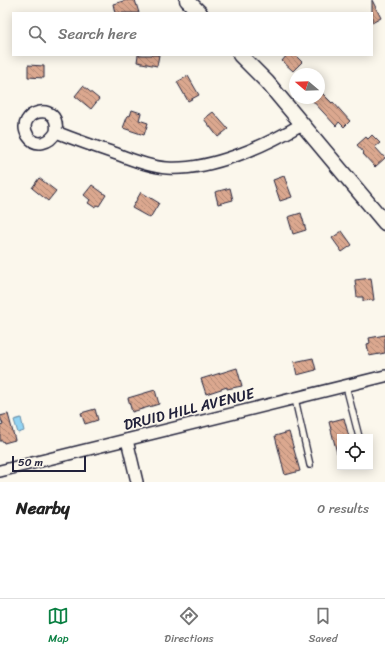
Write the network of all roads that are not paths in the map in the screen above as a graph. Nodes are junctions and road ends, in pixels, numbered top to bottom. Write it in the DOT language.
graph roads {
  1 [pos="187,0"];
  2 [pos="199,12"];
  3 [pos="241,56"];
  4 [pos="302,124"];
  5 [pos="56,132"];
  6 [pos="385,223"];
  7 [pos="385,376"];
  8 [pos="346,386"];
  9 [pos="295,399"];
  10 [pos="358,434"];
  11 [pos="127,440"];
  12 [pos="310,465"];
  13 [pos="0,471"];
  14 [pos="137,482"];
  1 -- 2 [label="street"];
  3 -- 4 [label="street"];
  4 -- 5 [label="street"];
  4 -- 6 [label="street"];
  7 -- 8 [label="street, DRUID HILL AVENUE"];
  8 -- 9 [label="street, DRUID HILL AVENUE"];
  8 -- 10 [label="lane"];
  9 -- 11 [label="street, DRUID HILL AVENUE"];
  9 -- 12 [label="lane"];
  11 -- 13 [label="street, DRUID HILL AVENUE"];
  11 -- 14 [label="street"];
}
